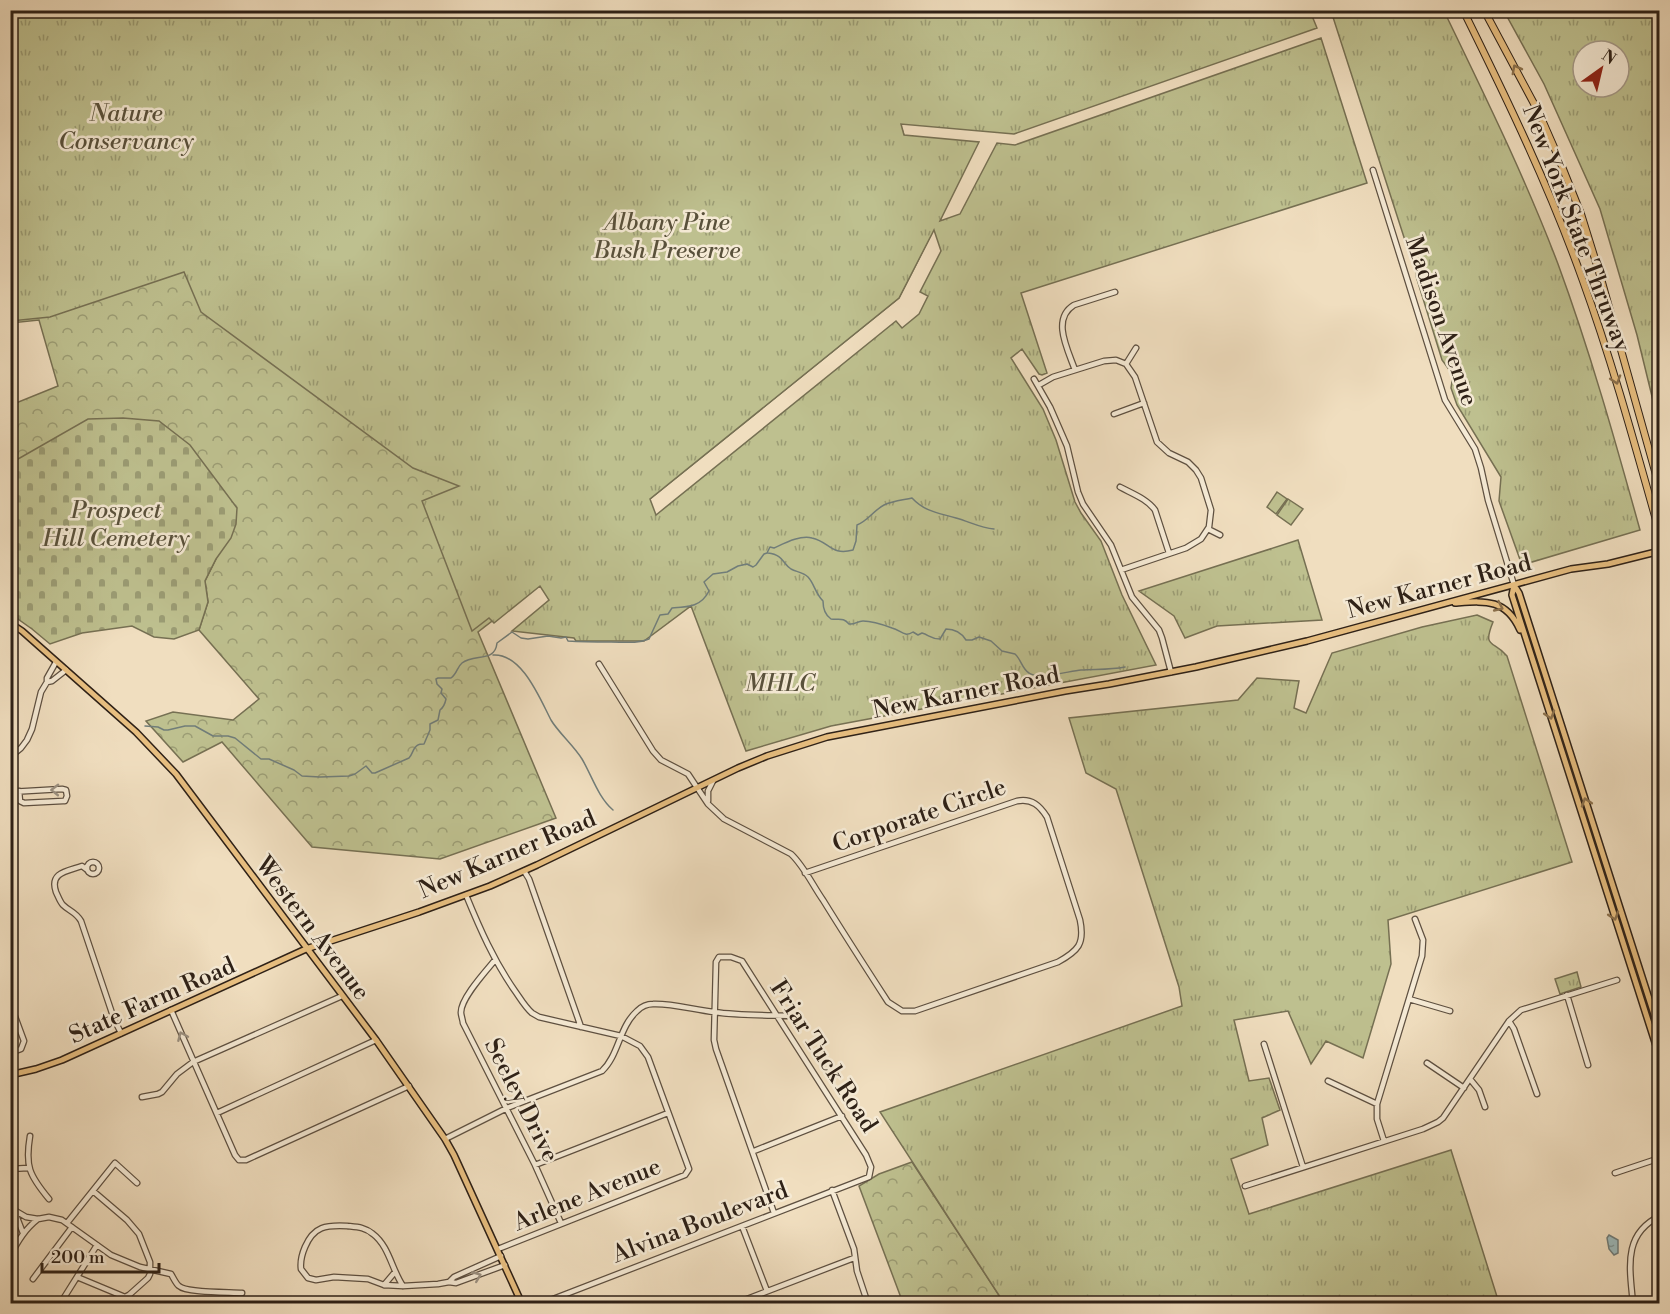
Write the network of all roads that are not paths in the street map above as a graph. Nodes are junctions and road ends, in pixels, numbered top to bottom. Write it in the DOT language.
graph roads {
  1 [pos="1463,10"];
  2 [pos="1484,10"];
  3 [pos="1373,170"];
  4 [pos="1115,292"];
  5 [pos="1136,348"];
  6 [pos="1126,364"];
  7 [pos="1075,370"];
  8 [pos="1034,379"];
  9 [pos="1039,385"];
  10 [pos="1144,403"];
  11 [pos="1114,414"];
  12 [pos="1120,487"];
  13 [pos="1659,489"];
  14 [pos="1208,529"];
  15 [pos="1659,534"];
  16 [pos="1220,535"];
  17 [pos="1659,551"];
  18 [pos="1169,553"];
  19 [pos="1121,570"];
  20 [pos="1514,585"];
  21 [pos="1441,604"];
  22 [pos="10,623"];
  23 [pos="1533,660"];
  24 [pos="56,662"];
  25 [pos="599,664"];
  26 [pos="66,670"];
  27 [pos="1171,672"];
  28 [pos="47,682"];
  29 [pos="10,757"];
  30 [pos="715,779"];
  31 [pos="697,788"];
  32 [pos="10,792"];
  33 [pos="19,792"];
  34 [pos="708,804"];
  35 [pos="87,869"];
  36 [pos="524,871"];
  37 [pos="805,873"];
  38 [pos="466,895"];
  39 [pos="1415,919"];
  40 [pos="306,949"];
  41 [pos="495,960"];
  42 [pos="1617,980"];
  43 [pos="1567,995"];
  44 [pos="342,996"];
  45 [pos="1409,999"];
  46 [pos="10,1003"];
  47 [pos="171,1010"];
  48 [pos="1450,1011"];
  49 [pos="714,1012"];
  50 [pos="778,1016"];
  51 [pos="798,1016"];
  52 [pos="1509,1021"];
  53 [pos="581,1027"];
  54 [pos="121,1033"];
  55 [pos="1659,1033"];
  56 [pos="621,1036"];
  57 [pos="376,1040"];
  58 [pos="1264,1044"];
  59 [pos="10,1053"];
  60 [pos="1659,1058"];
  61 [pos="193,1062"];
  62 [pos="1427,1063"];
  63 [pos="1588,1065"];
  64 [pos="10,1075"];
  65 [pos="1470,1079"];
  66 [pos="1328,1081"];
  67 [pos="409,1086"];
  68 [pos="1464,1088"];
  69 [pos="1537,1094"];
  70 [pos="142,1097"];
  71 [pos="1377,1104"];
  72 [pos="1485,1107"];
  73 [pos="507,1108"];
  74 [pos="217,1113"];
  75 [pos="668,1113"];
  76 [pos="842,1116"];
  77 [pos="30,1136"];
  78 [pos="445,1139"];
  79 [pos="1384,1141"];
  80 [pos="753,1151"];
  81 [pos="1659,1158"];
  82 [pos="535,1165"];
  83 [pos="1303,1167"];
  84 [pos="28,1168"];
  85 [pos="10,1169"];
  86 [pos="871,1172"];
  87 [pos="1615,1173"];
  88 [pos="138,1183"];
  89 [pos="1245,1185"];
  90 [pos="832,1190"];
  91 [pos="93,1191"];
  92 [pos="49,1199"];
  93 [pos="10,1204"];
  94 [pos="14,1210"];
  95 [pos="774,1213"];
  96 [pos="1659,1216"];
  97 [pos="38,1219"];
  98 [pos="67,1223"];
  99 [pos="561,1223"];
  100 [pos="742,1226"];
  101 [pos="72,1227"];
  102 [pos="23,1233"];
  103 [pos="97,1245"];
  104 [pos="498,1249"];
  105 [pos="10,1256"];
  106 [pos="501,1256"];
  107 [pos="854,1258"];
  108 [pos="505,1265"];
  109 [pos="150,1269"];
  110 [pos="395,1272"];
  111 [pos="77,1277"];
  112 [pos="33,1279"];
  113 [pos="449,1282"];
  114 [pos="384,1285"];
  115 [pos="404,1286"];
  116 [pos="767,1291"];
  117 [pos="242,1293"];
  118 [pos="10,1295"];
  119 [pos="16,1304"];
  120 [pos="60,1304"];
  121 [pos="522,1304"];
  122 [pos="540,1304"];
  123 [pos="735,1304"];
  124 [pos="868,1304"];
  125 [pos="1633,1304"];
  1 -- 15 [label="highway, New York State Thruway, one-way"];
  13 -- 2 [label="highway, New York State Thruway, one-way"];
  3 -- 20 [label="street, Madison Avenue"];
  4 -- 7 [label="street"];
  5 -- 6 [label="street"];
  6 -- 7 [label="street"];
  6 -- 10 [label="street"];
  7 -- 9 [label="street"];
  8 -- 9 [label="street"];
  9 -- 19 [label="street"];
  10 -- 11 [label="street"];
  10 -- 14 [label="street"];
  12 -- 18 [label="street"];
  14 -- 16 [label="street"];
  14 -- 18 [label="street"];
  17 -- 20 [label="main road, New Karner Road"];
  18 -- 19 [label="street"];
  19 -- 27 [label="street"];
  20 -- 21 [label="main road, New Karner Road"];
  20 -- 23 [label="main road"];
  55 -- 20 [label="main road, one-way"];
  21 -- 23 [label="main road, one-way"];
  21 -- 27 [label="main road, New Karner Road"];
  22 -- 24 [label="main road, Western Avenue"];
  23 -- 60 [label="main road, one-way"];
  24 -- 26 [label="main road, Western Avenue"];
  24 -- 28 [label="street"];
  25 -- 31 [label="street, Corporate Circle"];
  26 -- 28 [label="street"];
  26 -- 40 [label="main road, Western Avenue"];
  27 -- 30 [label="main road, New Karner Road"];
  28 -- 29 [label="street"];
  30 -- 31 [label="main road, New Karner Road"];
  30 -- 34 [label="street"];
  31 -- 34 [label="street, Corporate Circle"];
  31 -- 36 [label="main road, New Karner Road"];
  32 -- 33 [label="street"];
  33 -- 33 [label="street, one-way"];
  34 -- 37 [label="street, Corporate Circle"];
  35 -- 54 [label="street"];
  36 -- 38 [label="main road, New Karner Road"];
  36 -- 53 [label="street"];
  37 -- 37 [label="street, Corporate Circle"];
  38 -- 40 [label="main road, New Karner Road"];
  38 -- 41 [label="street"];
  39 -- 45 [label="street"];
  40 -- 44 [label="main road, Western Avenue"];
  40 -- 47 [label="main road, State Farm Road"];
  41 -- 53 [label="street"];
  41 -- 73 [label="street, Seeley Drive"];
  42 -- 43 [label="street"];
  43 -- 52 [label="street"];
  43 -- 63 [label="street"];
  44 -- 57 [label="main road, Western Avenue"];
  44 -- 61 [label="street"];
  45 -- 48 [label="street"];
  45 -- 71 [label="street"];
  46 -- 59 [label="street"];
  47 -- 54 [label="main road, State Farm Road"];
  61 -- 47 [label="street, one-way"];
  49 -- 50 [label="street"];
  49 -- 50 [label="street, Friar Tuck Road"];
  49 -- 56 [label="street"];
  49 -- 80 [label="street"];
  50 -- 51 [label="street"];
  50 -- 76 [label="street, Friar Tuck Road"];
  52 -- 65 [label="street"];
  52 -- 69 [label="street"];
  53 -- 56 [label="street"];
  54 -- 64 [label="main road, State Farm Road"];
  56 -- 73 [label="street"];
  56 -- 75 [label="street"];
  57 -- 67 [label="main road, Western Avenue"];
  57 -- 74 [label="street"];
  58 -- 83 [label="street"];
  61 -- 70 [label="street"];
  61 -- 74 [label="street"];
  62 -- 68 [label="street"];
  65 -- 68 [label="street"];
  65 -- 72 [label="street"];
  66 -- 71 [label="street"];
  67 -- 74 [label="street"];
  67 -- 78 [label="main road, Western Avenue"];
  68 -- 79 [label="street"];
  71 -- 79 [label="street"];
  73 -- 78 [label="street"];
  73 -- 82 [label="street, Seeley Drive"];
  75 -- 82 [label="street"];
  75 -- 99 [label="street, Arlene Avenue"];
  76 -- 80 [label="street"];
  76 -- 86 [label="street, Friar Tuck Road"];
  77 -- 84 [label="street"];
  78 -- 104 [label="main road, Western Avenue"];
  79 -- 83 [label="street"];
  80 -- 95 [label="street"];
  81 -- 87 [label="street"];
  82 -- 99 [label="street, Seeley Drive"];
  83 -- 89 [label="street"];
  84 -- 85 [label="street"];
  84 -- 92 [label="street"];
  86 -- 90 [label="street, Alvina Boulevard"];
  88 -- 91 [label="street"];
  90 -- 95 [label="street, Alvina Boulevard"];
  90 -- 107 [label="street"];
  91 -- 98 [label="street"];
  91 -- 109 [label="street"];
  93 -- 94 [label="street"];
  94 -- 97 [label="street"];
  94 -- 102 [label="street"];
  95 -- 100 [label="street, Alvina Boulevard"];
  96 -- 125 [label="street"];
  97 -- 98 [label="street"];
  97 -- 102 [label="street"];
  98 -- 101 [label="street"];
  99 -- 104 [label="street, Arlene Avenue"];
  100 -- 116 [label="street"];
  100 -- 122 [label="street, Alvina Boulevard"];
  101 -- 103 [label="street"];
  101 -- 112 [label="street"];
  102 -- 105 [label="street"];
  103 -- 109 [label="street"];
  103 -- 111 [label="street"];
  104 -- 106 [label="main road, Western Avenue"];
  106 -- 108 [label="main road, Western Avenue"];
  106 -- 113 [label="street"];
  107 -- 116 [label="street"];
  107 -- 124 [label="street"];
  113 -- 108 [label="street, one-way"];
  108 -- 121 [label="main road, Western Avenue"];
  109 -- 111 [label="street"];
  109 -- 117 [label="street"];
  110 -- 114 [label="street"];
  110 -- 114 [label="street"];
  110 -- 115 [label="street"];
  111 -- 120 [label="street"];
  113 -- 115 [label="street"];
  114 -- 115 [label="street"];
  116 -- 123 [label="street"];
  118 -- 119 [label="street"];
}
